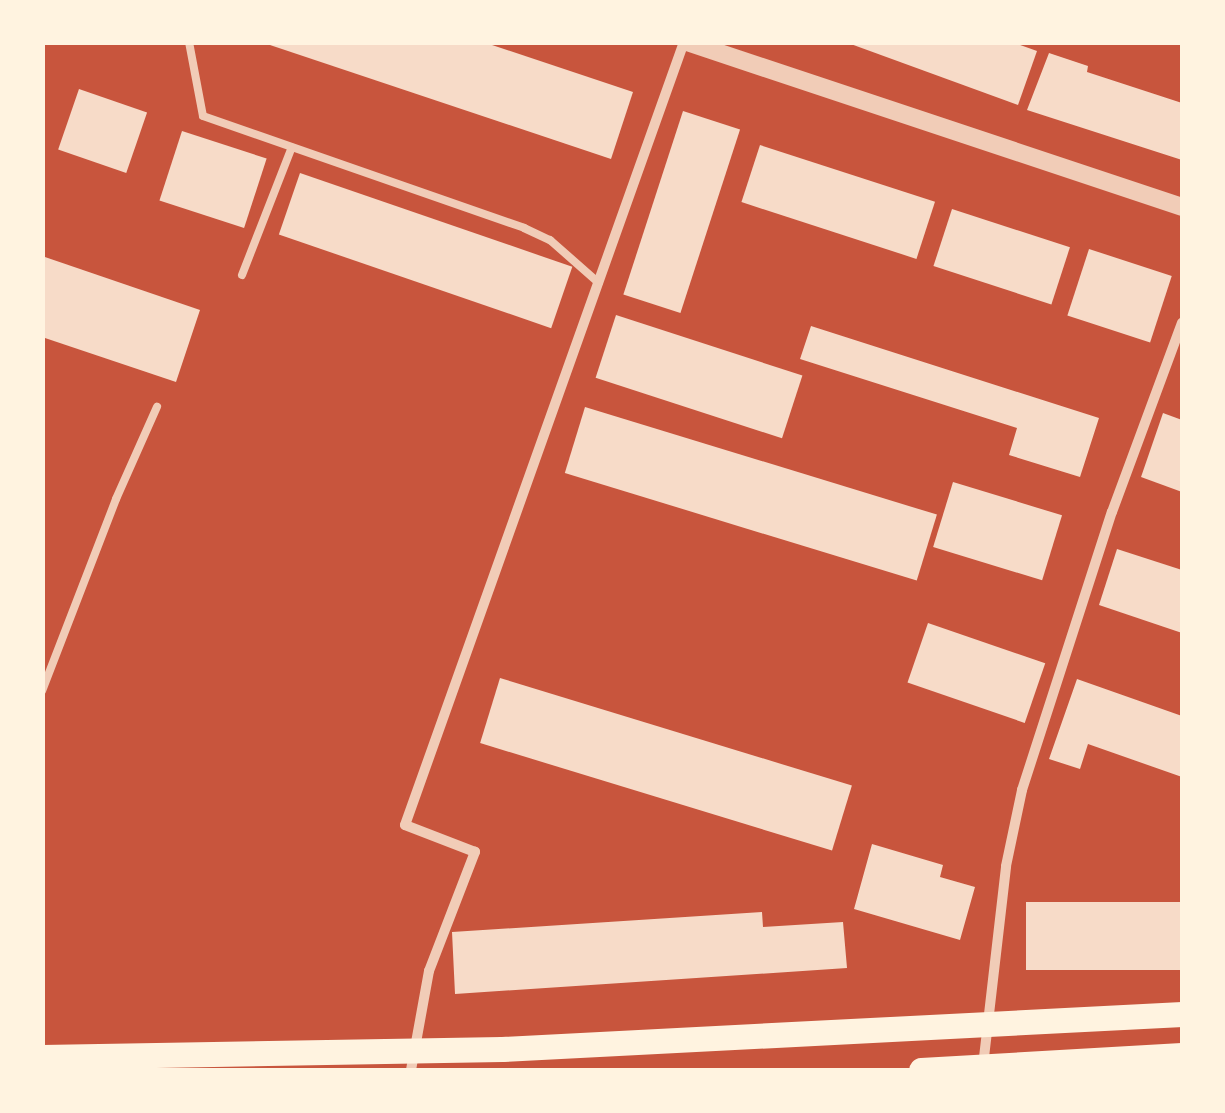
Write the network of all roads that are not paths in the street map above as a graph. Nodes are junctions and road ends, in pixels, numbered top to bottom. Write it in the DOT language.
graph roads {
  1 [pos="189,42"];
  2 [pos="686,42"];
  3 [pos="292,147"];
  4 [pos="1182,207"];
  5 [pos="242,275"];
  6 [pos="598,283"];
  7 [pos="1182,323"];
  8 [pos="156,406"];
  9 [pos="42,691"];
  10 [pos="1182,1014"];
  11 [pos="988,1026"];
  12 [pos="1182,1055"];
  13 [pos="42,1057"];
  14 [pos="413,1061"];
  15 [pos="983,1067"];
  16 [pos="921,1070"];
  1 -- 3 [label="lane"];
  2 -- 4 [label="street"];
  2 -- 6 [label="street"];
  3 -- 5 [label="lane"];
  3 -- 6 [label="lane"];
  6 -- 14 [label="street"];
  7 -- 11 [label="street"];
  8 -- 9 [label="lane"];
  10 -- 11 [label="highway"];
  11 -- 14 [label="highway"];
  11 -- 15 [label="street"];
  12 -- 15 [label="highway"];
  13 -- 14 [label="highway"];
  15 -- 16 [label="highway"];
}
